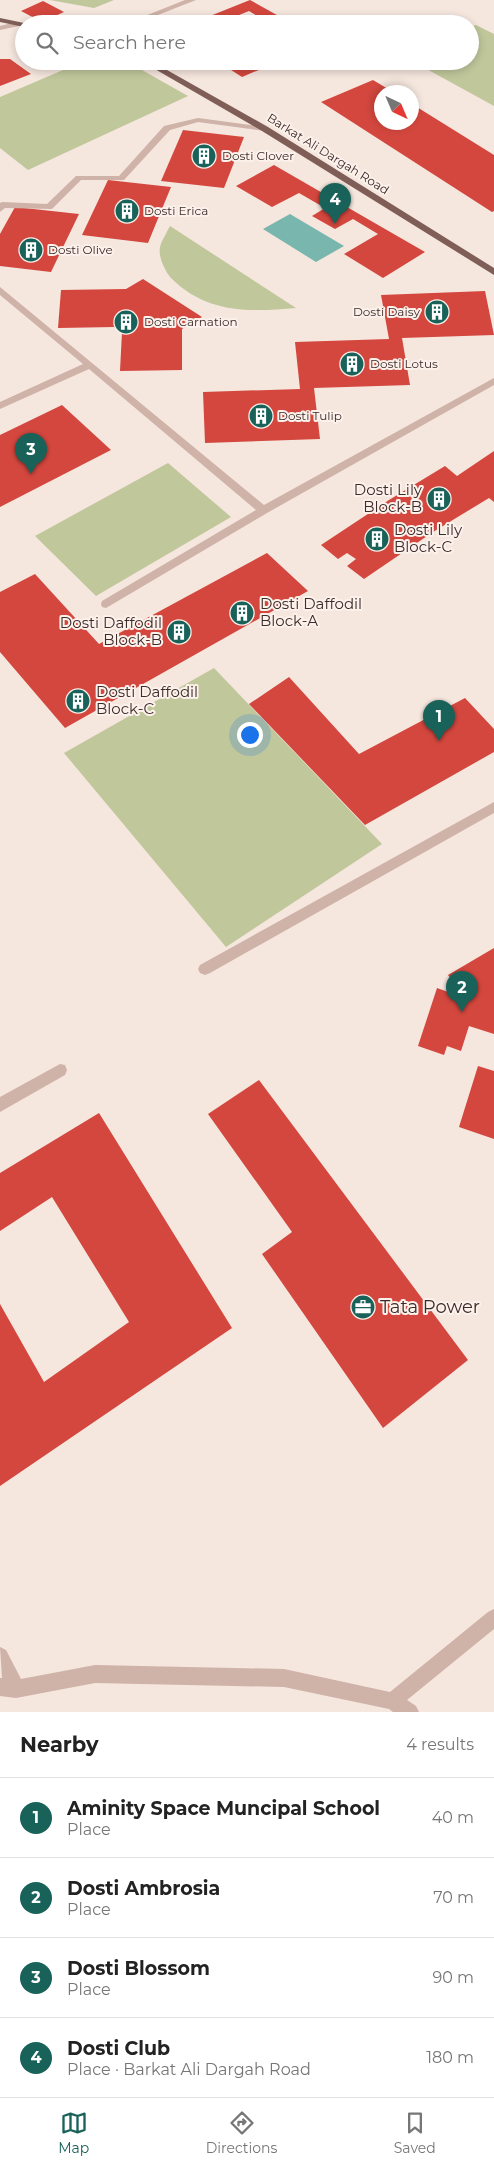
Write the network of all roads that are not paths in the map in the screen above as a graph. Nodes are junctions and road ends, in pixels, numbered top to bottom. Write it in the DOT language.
graph roads {
  1 [pos="192,0"];
  2 [pos="152,15"];
  3 [pos="0,20"];
  4 [pos="15,23"];
  5 [pos="15,25"];
  6 [pos="0,28"];
  7 [pos="161,70"];
  8 [pos="264,129"];
  9 [pos="0,209"];
  10 [pos="494,272"];
  11 [pos="0,290"];
  12 [pos="90,365"];
  13 [pos="494,382"];
  14 [pos="0,406"];
  15 [pos="263,510"];
  16 [pos="106,604"];
  17 [pos="494,808"];
  18 [pos="205,969"];
  19 [pos="60,1070"];
  20 [pos="0,1105"];
  21 [pos="494,1618"];
  22 [pos="0,1656"];
  23 [pos="8,1688"];
  24 [pos="392,1701"];
  25 [pos="410,1712"];
  1 -- 2 [label="street"];
  3 -- 4 [label="main road"];
  5 -- 6 [label="street"];
  7 -- 8 [label="main road, Barkat Ali Dargah Road"];
  8 -- 9 [label="street"];
  8 -- 10 [label="main road, Barkat Ali Dargah Road"];
  11 -- 12 [label="street"];
  12 -- 14 [label="street"];
  12 -- 15 [label="street"];
  13 -- 15 [label="street"];
  15 -- 16 [label="street"];
  17 -- 18 [label="street"];
  19 -- 20 [label="street"];
  21 -- 24 [label="street"];
  22 -- 23 [label="street"];
  23 -- 24 [label="street"];
  24 -- 25 [label="street"];
}
